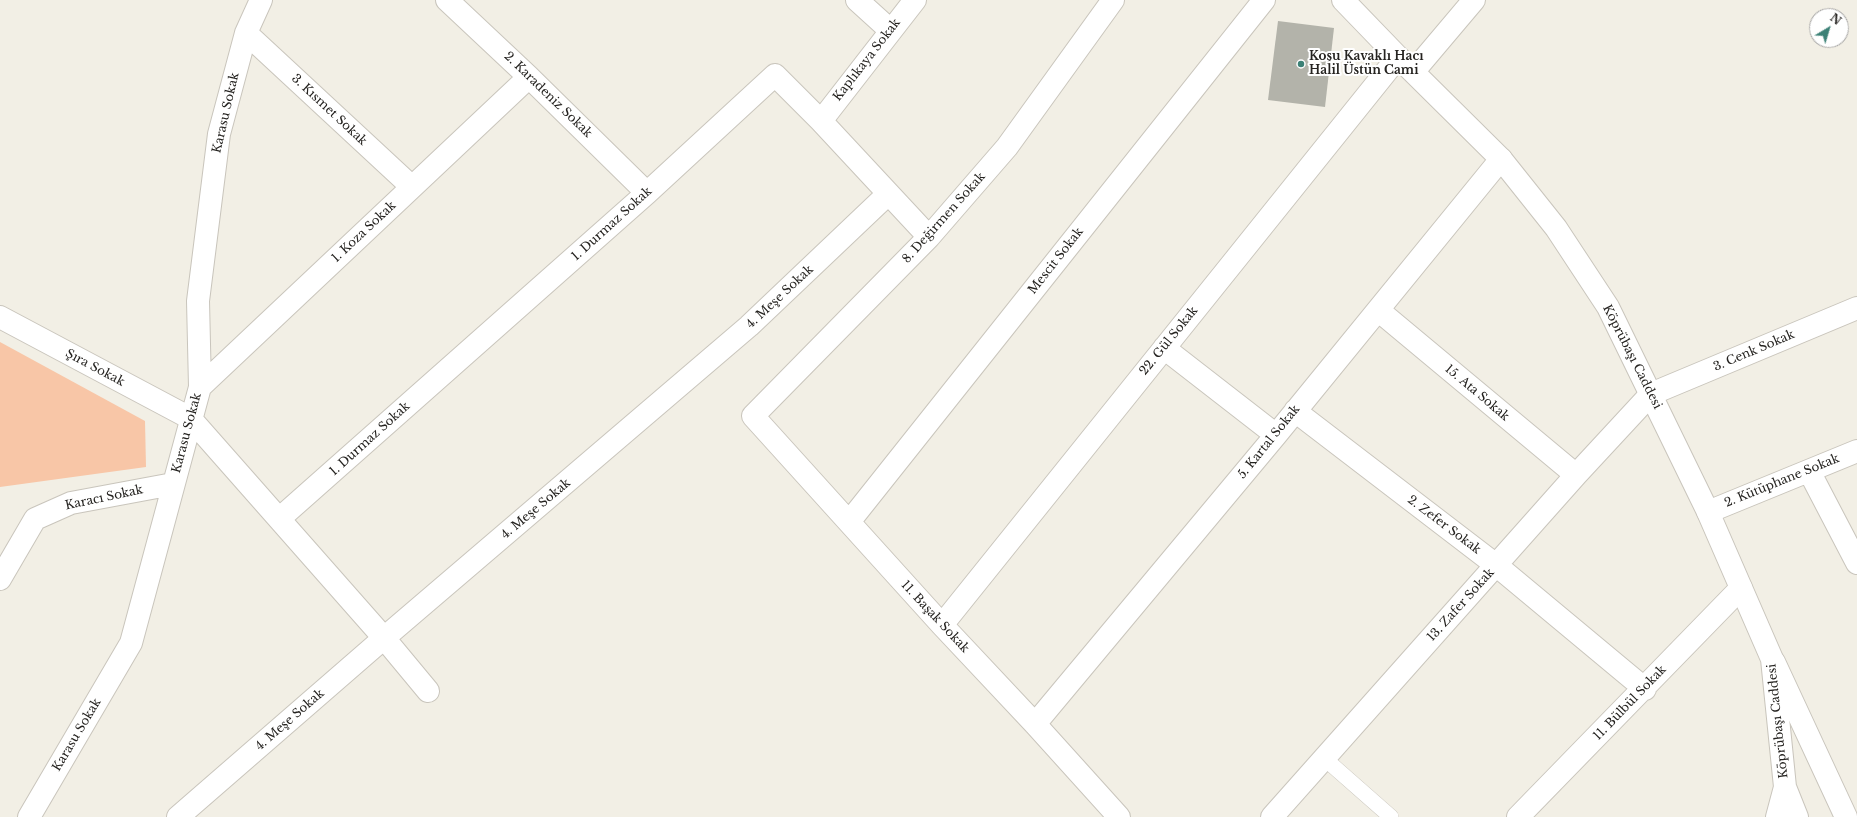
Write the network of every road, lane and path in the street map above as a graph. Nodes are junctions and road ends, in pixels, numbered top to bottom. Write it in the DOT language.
graph roads {
  1 [pos="260,0"];
  2 [pos="447,0"];
  3 [pos="857,0"];
  4 [pos="915,0"];
  5 [pos="1113,0"];
  6 [pos="1264,0"];
  7 [pos="1343,0"];
  8 [pos="1474,0"];
  9 [pos="890,30"];
  10 [pos="246,33"];
  11 [pos="1398,57"];
  12 [pos="1414,71"];
  13 [pos="530,76"];
  14 [pos="821,121"];
  15 [pos="1501,159"];
  16 [pos="412,186"];
  17 [pos="647,193"];
  18 [pos="888,194"];
  19 [pos="929,237"];
  20 [pos="1857,308"];
  21 [pos="1378,310"];
  22 [pos="0,317"];
  23 [pos="1164,348"];
  24 [pos="200,387"];
  25 [pos="1651,394"];
  26 [pos="1295,411"];
  27 [pos="753,416"];
  28 [pos="190,418"];
  29 [pos="1276,435"];
  30 [pos="1857,451"];
  31 [pos="1809,471"];
  32 [pos="1576,476"];
  33 [pos="173,484"];
  34 [pos="1708,512"];
  35 [pos="279,519"];
  36 [pos="848,522"];
  37 [pos="1857,563"];
  38 [pos="1496,565"];
  39 [pos="0,579"];
  40 [pos="1741,588"];
  41 [pos="942,625"];
  42 [pos="384,638"];
  43 [pos="1772,659"];
  44 [pos="1645,689"];
  45 [pos="428,691"];
  46 [pos="1035,724"];
  47 [pos="1324,758"];
  48 [pos="1785,787"];
  49 [pos="29,817"];
  50 [pos="178,817"];
  51 [pos="1119,817"];
  52 [pos="1272,817"];
  53 [pos="1391,817"];
  54 [pos="1518,817"];
  55 [pos="1777,817"];
  56 [pos="1797,817"];
  57 [pos="1846,817"];
  1 -- 10 [label="street, Karasu Sokak"];
  2 -- 13 [label="street, 2. Karadeniz Sokak"];
  3 -- 9 [label="street"];
  4 -- 9 [label="street, Kaplıkaya Sokak"];
  5 -- 19 [label="street, 8. Değirmen Sokak"];
  6 -- 36 [label="street, Mescit Sokak"];
  7 -- 11 [label="street, Köprübaşı Caddesi"];
  8 -- 12 [label="street"];
  9 -- 14 [label="street, Kaplıkaya Sokak"];
  10 -- 16 [label="street, 3. Kısmet Sokak"];
  10 -- 24 [label="street, Karasu Sokak"];
  11 -- 12 [label="street, Köprübaşı Caddesi"];
  11 -- 23 [label="street, 22. Gül Sokak"];
  12 -- 15 [label="street, Köprübaşı Caddesi"];
  13 -- 16 [label="street, 1. Koza Sokak"];
  13 -- 17 [label="street, 2. Karadeniz Sokak"];
  14 -- 17 [label="street, 1. Durmaz Sokak"];
  14 -- 18 [label="street, 1. Durmaz Sokak"];
  15 -- 21 [label="street, 5. Kartal Sokak"];
  15 -- 25 [label="street, Köprübaşı Caddesi"];
  16 -- 24 [label="street, 1. Koza Sokak"];
  17 -- 35 [label="street, 1. Durmaz Sokak"];
  18 -- 19 [label="street, 1. Durmaz Sokak"];
  18 -- 42 [label="street, 4. Meşe Sokak"];
  19 -- 27 [label="street, 8. Değirmen Sokak"];
  20 -- 25 [label="street, 3. Cenk Sokak"];
  21 -- 26 [label="street, 5. Kartal Sokak"];
  21 -- 32 [label="street, 15. Ata Sokak"];
  22 -- 28 [label="street, Şıra Sokak"];
  23 -- 29 [label="street"];
  23 -- 41 [label="street, 22. Gül Sokak"];
  24 -- 28 [label="street, Karasu Sokak"];
  25 -- 32 [label="street, 13. Zafer Sokak"];
  25 -- 34 [label="street, Köprübaşı Caddesi"];
  26 -- 29 [label="street, 5. Kartal Sokak"];
  26 -- 38 [label="street, 2. Zefer Sokak"];
  27 -- 36 [label="street, 11. Başak Sokak"];
  28 -- 33 [label="street, Karasu Sokak"];
  28 -- 35 [label="street"];
  29 -- 46 [label="street, 5. Kartal Sokak"];
  30 -- 31 [label="street, 2. Kütüphane Sokak"];
  31 -- 34 [label="street, 2. Kütüphane Sokak"];
  31 -- 37 [label="street"];
  32 -- 38 [label="street, 13. Zafer Sokak"];
  33 -- 39 [label="street, Karacı Sokak"];
  33 -- 49 [label="street, Karasu Sokak"];
  34 -- 40 [label="street, Köprübaşı Caddesi"];
  35 -- 42 [label="street"];
  36 -- 41 [label="street, 11. Başak Sokak"];
  38 -- 44 [label="street, 2. Zefer Sokak"];
  38 -- 47 [label="street, 13. Zafer Sokak"];
  40 -- 43 [label="street, Köprübaşı Caddesi"];
  40 -- 44 [label="street, 11. Bülbül Sokak"];
  41 -- 46 [label="street, 11. Başak Sokak"];
  42 -- 45 [label="street"];
  42 -- 50 [label="street, 4. Meşe Sokak"];
  43 -- 48 [label="street, Köprübaşı Caddesi"];
  43 -- 57 [label="street"];
  44 -- 54 [label="street, 11. Bülbül Sokak"];
  46 -- 51 [label="street, 11. Başak Sokak"];
  47 -- 52 [label="street, 13. Zafer Sokak"];
  47 -- 53 [label="lane"];
  48 -- 55 [label="street, Köprübaşı Caddesi"];
  48 -- 56 [label="street, Köprübaşı Caddesi"];
}
